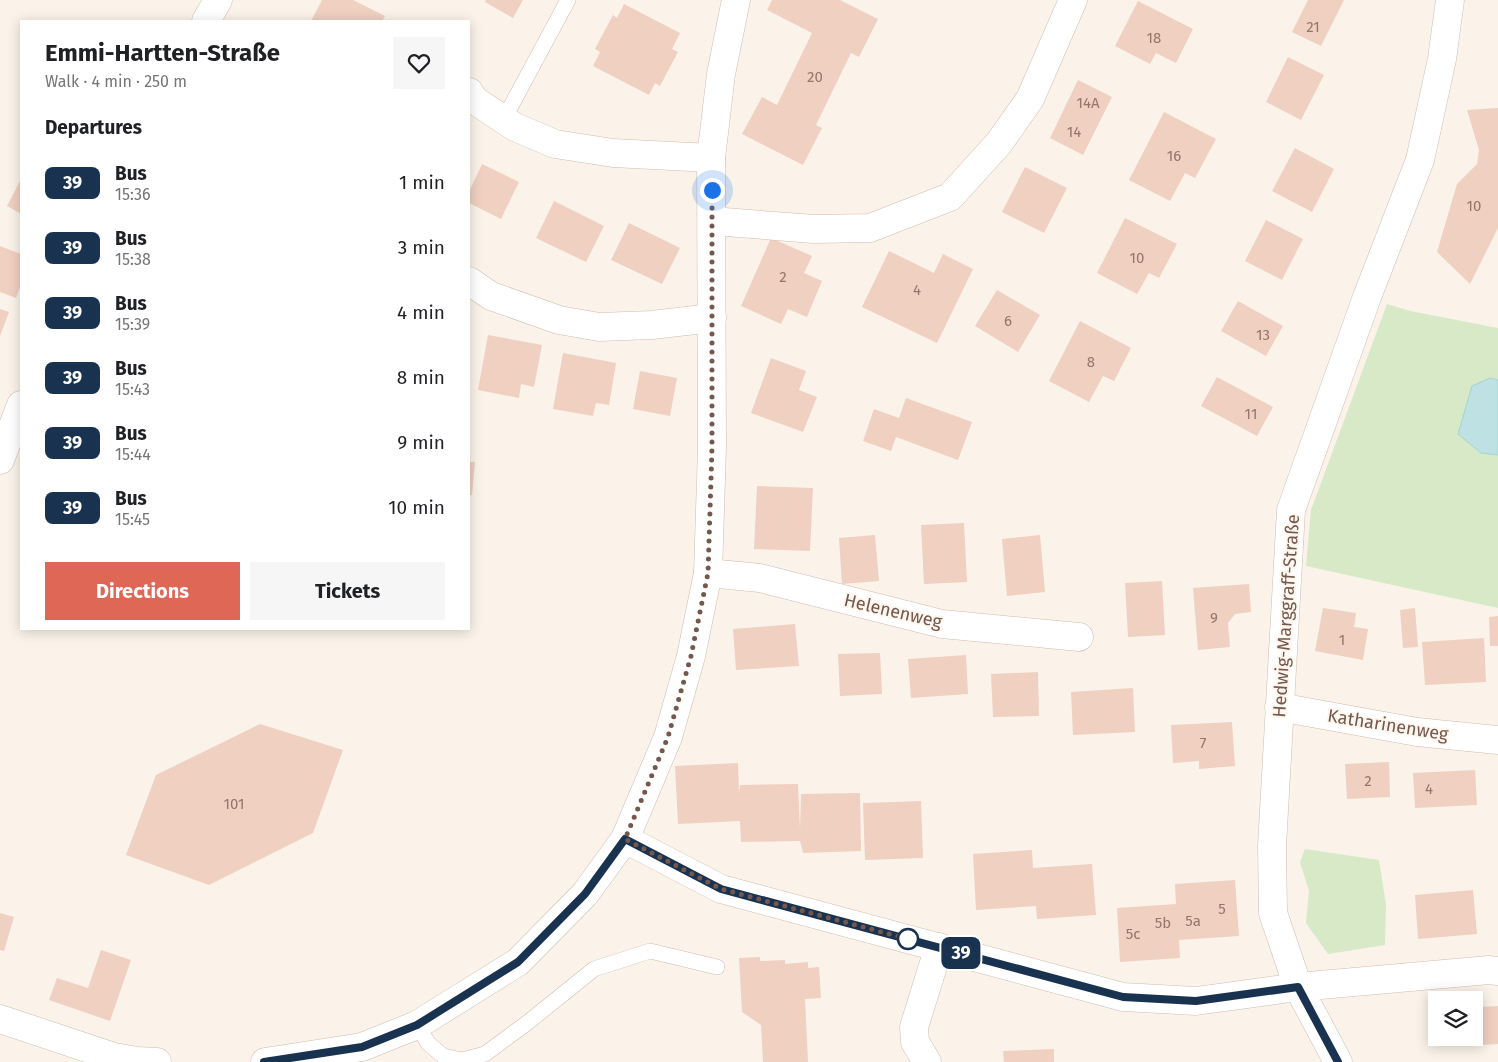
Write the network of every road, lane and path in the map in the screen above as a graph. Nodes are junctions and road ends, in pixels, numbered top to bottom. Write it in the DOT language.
graph roads {
  1 [pos="218,0"];
  2 [pos="568,0"];
  3 [pos="736,0"];
  4 [pos="1073,0"];
  5 [pos="1450,0"];
  6 [pos="207,20"];
  7 [pos="470,94"];
  8 [pos="504,119"];
  9 [pos="711,158"];
  10 [pos="712,221"];
  11 [pos="470,282"];
  12 [pos="712,318"];
  13 [pos="20,408"];
  14 [pos="0,460"];
  15 [pos="708,573"];
  16 [pos="1079,637"];
  17 [pos="1279,707"];
  18 [pos="1498,740"];
  19 [pos="625,839"];
  20 [pos="939,947"];
  21 [pos="717,967"];
  22 [pos="1498,971"];
  23 [pos="1298,987"];
  24 [pos="0,1019"];
  25 [pos="417,1025"];
  26 [pos="442,1059"];
  27 [pos="143,1062"];
  28 [pos="264,1062"];
  29 [pos="927,1062"];
  30 [pos="1338,1062"];
  1 -- 6 [label="street"];
  2 -- 8 [label="lane"];
  3 -- 9 [label="street"];
  4 -- 10 [label="street"];
  5 -- 17 [label="street, Hedwig-Marggraff-Straße"];
  7 -- 8 [label="street"];
  8 -- 9 [label="street"];
  9 -- 10 [label="street"];
  10 -- 12 [label="street"];
  11 -- 12 [label="street"];
  12 -- 15 [label="street"];
  13 -- 14 [label="street"];
  15 -- 16 [label="street, Helenenweg"];
  15 -- 19 [label="street"];
  17 -- 18 [label="street, Katharinenweg"];
  17 -- 23 [label="street, Hedwig-Marggraff-Straße"];
  19 -- 20 [label="street"];
  19 -- 25 [label="street"];
  20 -- 23 [label="street"];
  20 -- 29 [label="street"];
  21 -- 26 [label="lane"];
  22 -- 23 [label="street"];
  23 -- 30 [label="street, Hedwig-Marggraff-Straße"];
  24 -- 27 [label="street"];
  25 -- 26 [label="lane"];
  25 -- 28 [label="street"];
}
